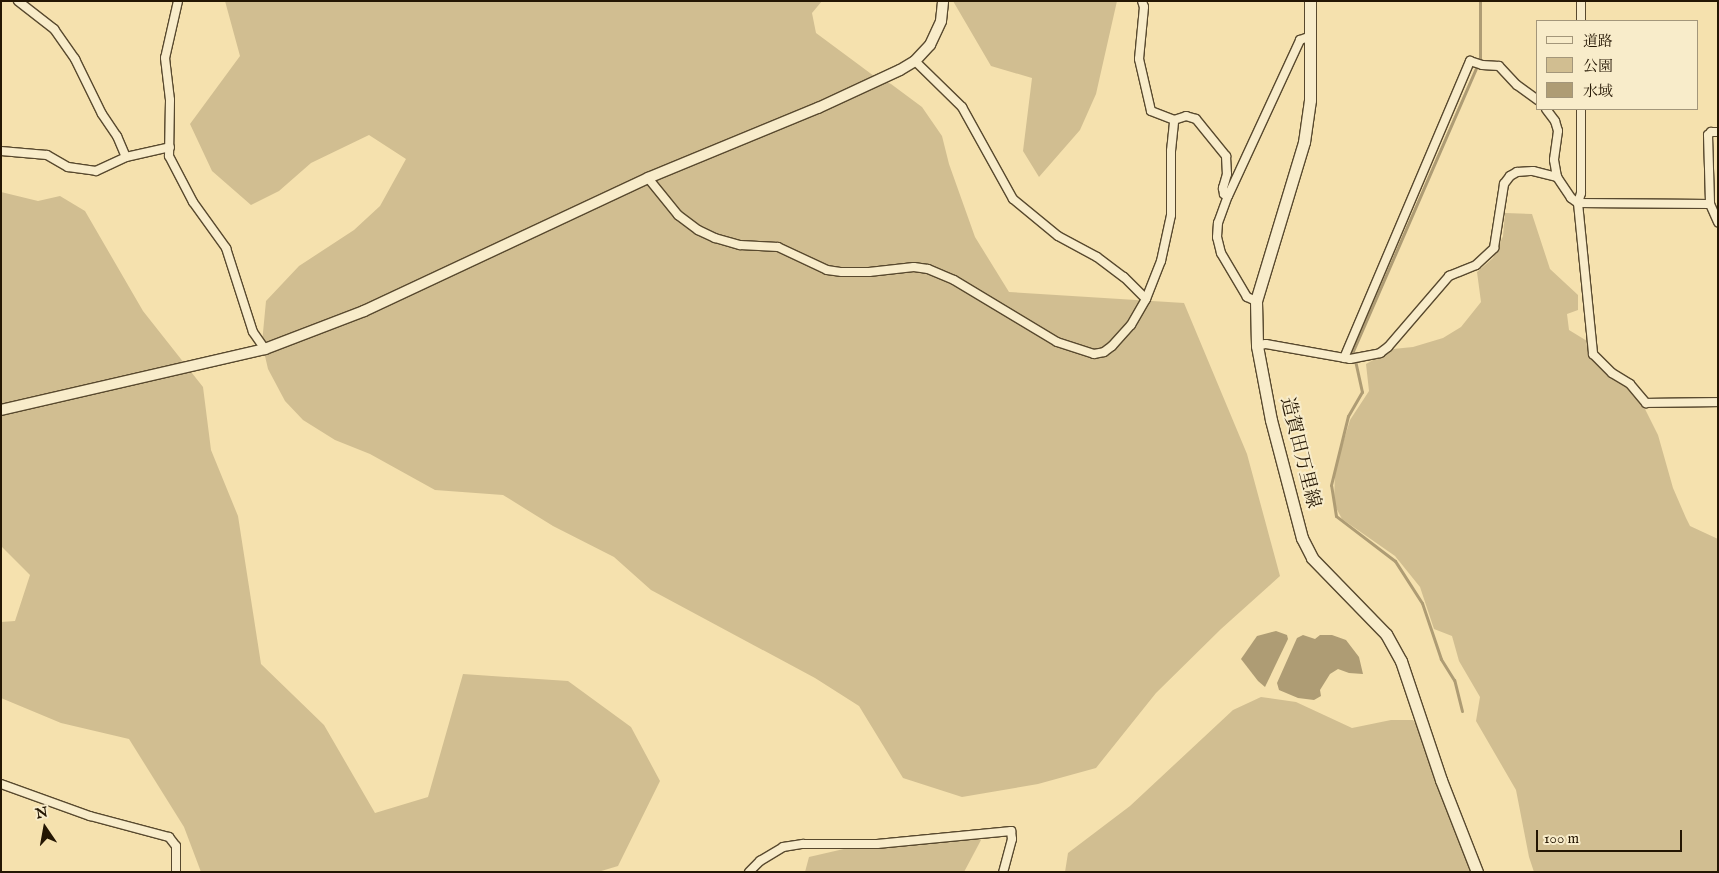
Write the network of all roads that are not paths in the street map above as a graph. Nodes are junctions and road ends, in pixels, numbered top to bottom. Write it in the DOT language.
graph roads {
  1 [pos="18,1"];
  2 [pos="178,1"];
  3 [pos="943,1"];
  4 [pos="1142,1"];
  5 [pos="1310,1"];
  6 [pos="1581,1"];
  7 [pos="1581,20"];
  8 [pos="1312,36"];
  9 [pos="915,61"];
  10 [pos="1536,99"];
  11 [pos="1547,110"];
  12 [pos="1581,110"];
  13 [pos="1174,120"];
  14 [pos="1718,132"];
  15 [pos="170,147"];
  16 [pos="1,151"];
  17 [pos="126,158"];
  18 [pos="1557,177"];
  19 [pos="648,178"];
  20 [pos="1228,196"];
  21 [pos="1578,204"];
  22 [pos="1710,204"];
  23 [pos="1718,222"];
  24 [pos="1146,299"];
  25 [pos="1256,301"];
  26 [pos="1257,346"];
  27 [pos="265,349"];
  28 [pos="1344,358"];
  29 [pos="1718,402"];
  30 [pos="1,410"];
  31 [pos="1,784"];
  32 [pos="176,872"];
  33 [pos="749,872"];
  34 [pos="1003,872"];
  35 [pos="1477,872"];
  1 -- 17 [label="street"];
  2 -- 15 [label="street"];
  3 -- 9 [label="street"];
  4 -- 13 [label="street"];
  5 -- 8 [label="main road, 造賀田万里線"];
  6 -- 7 [label="street"];
  8 -- 20 [label="street"];
  8 -- 25 [label="main road, 造賀田万里線"];
  9 -- 19 [label="street"];
  9 -- 24 [label="street"];
  10 -- 28 [label="street"];
  11 -- 18 [label="street"];
  12 -- 21 [label="street"];
  13 -- 20 [label="street"];
  13 -- 24 [label="street"];
  14 -- 22 [label="street"];
  15 -- 17 [label="street"];
  15 -- 27 [label="street"];
  16 -- 17 [label="street"];
  18 -- 21 [label="street"];
  18 -- 28 [label="street"];
  19 -- 24 [label="street"];
  19 -- 27 [label="street"];
  20 -- 25 [label="street"];
  21 -- 22 [label="street"];
  21 -- 29 [label="street"];
  22 -- 23 [label="street"];
  25 -- 26 [label="main road, 造賀田万里線"];
  26 -- 28 [label="street"];
  26 -- 35 [label="main road, 造賀田万里線"];
  27 -- 30 [label="street"];
  31 -- 32 [label="street"];
  33 -- 34 [label="street"];
}
